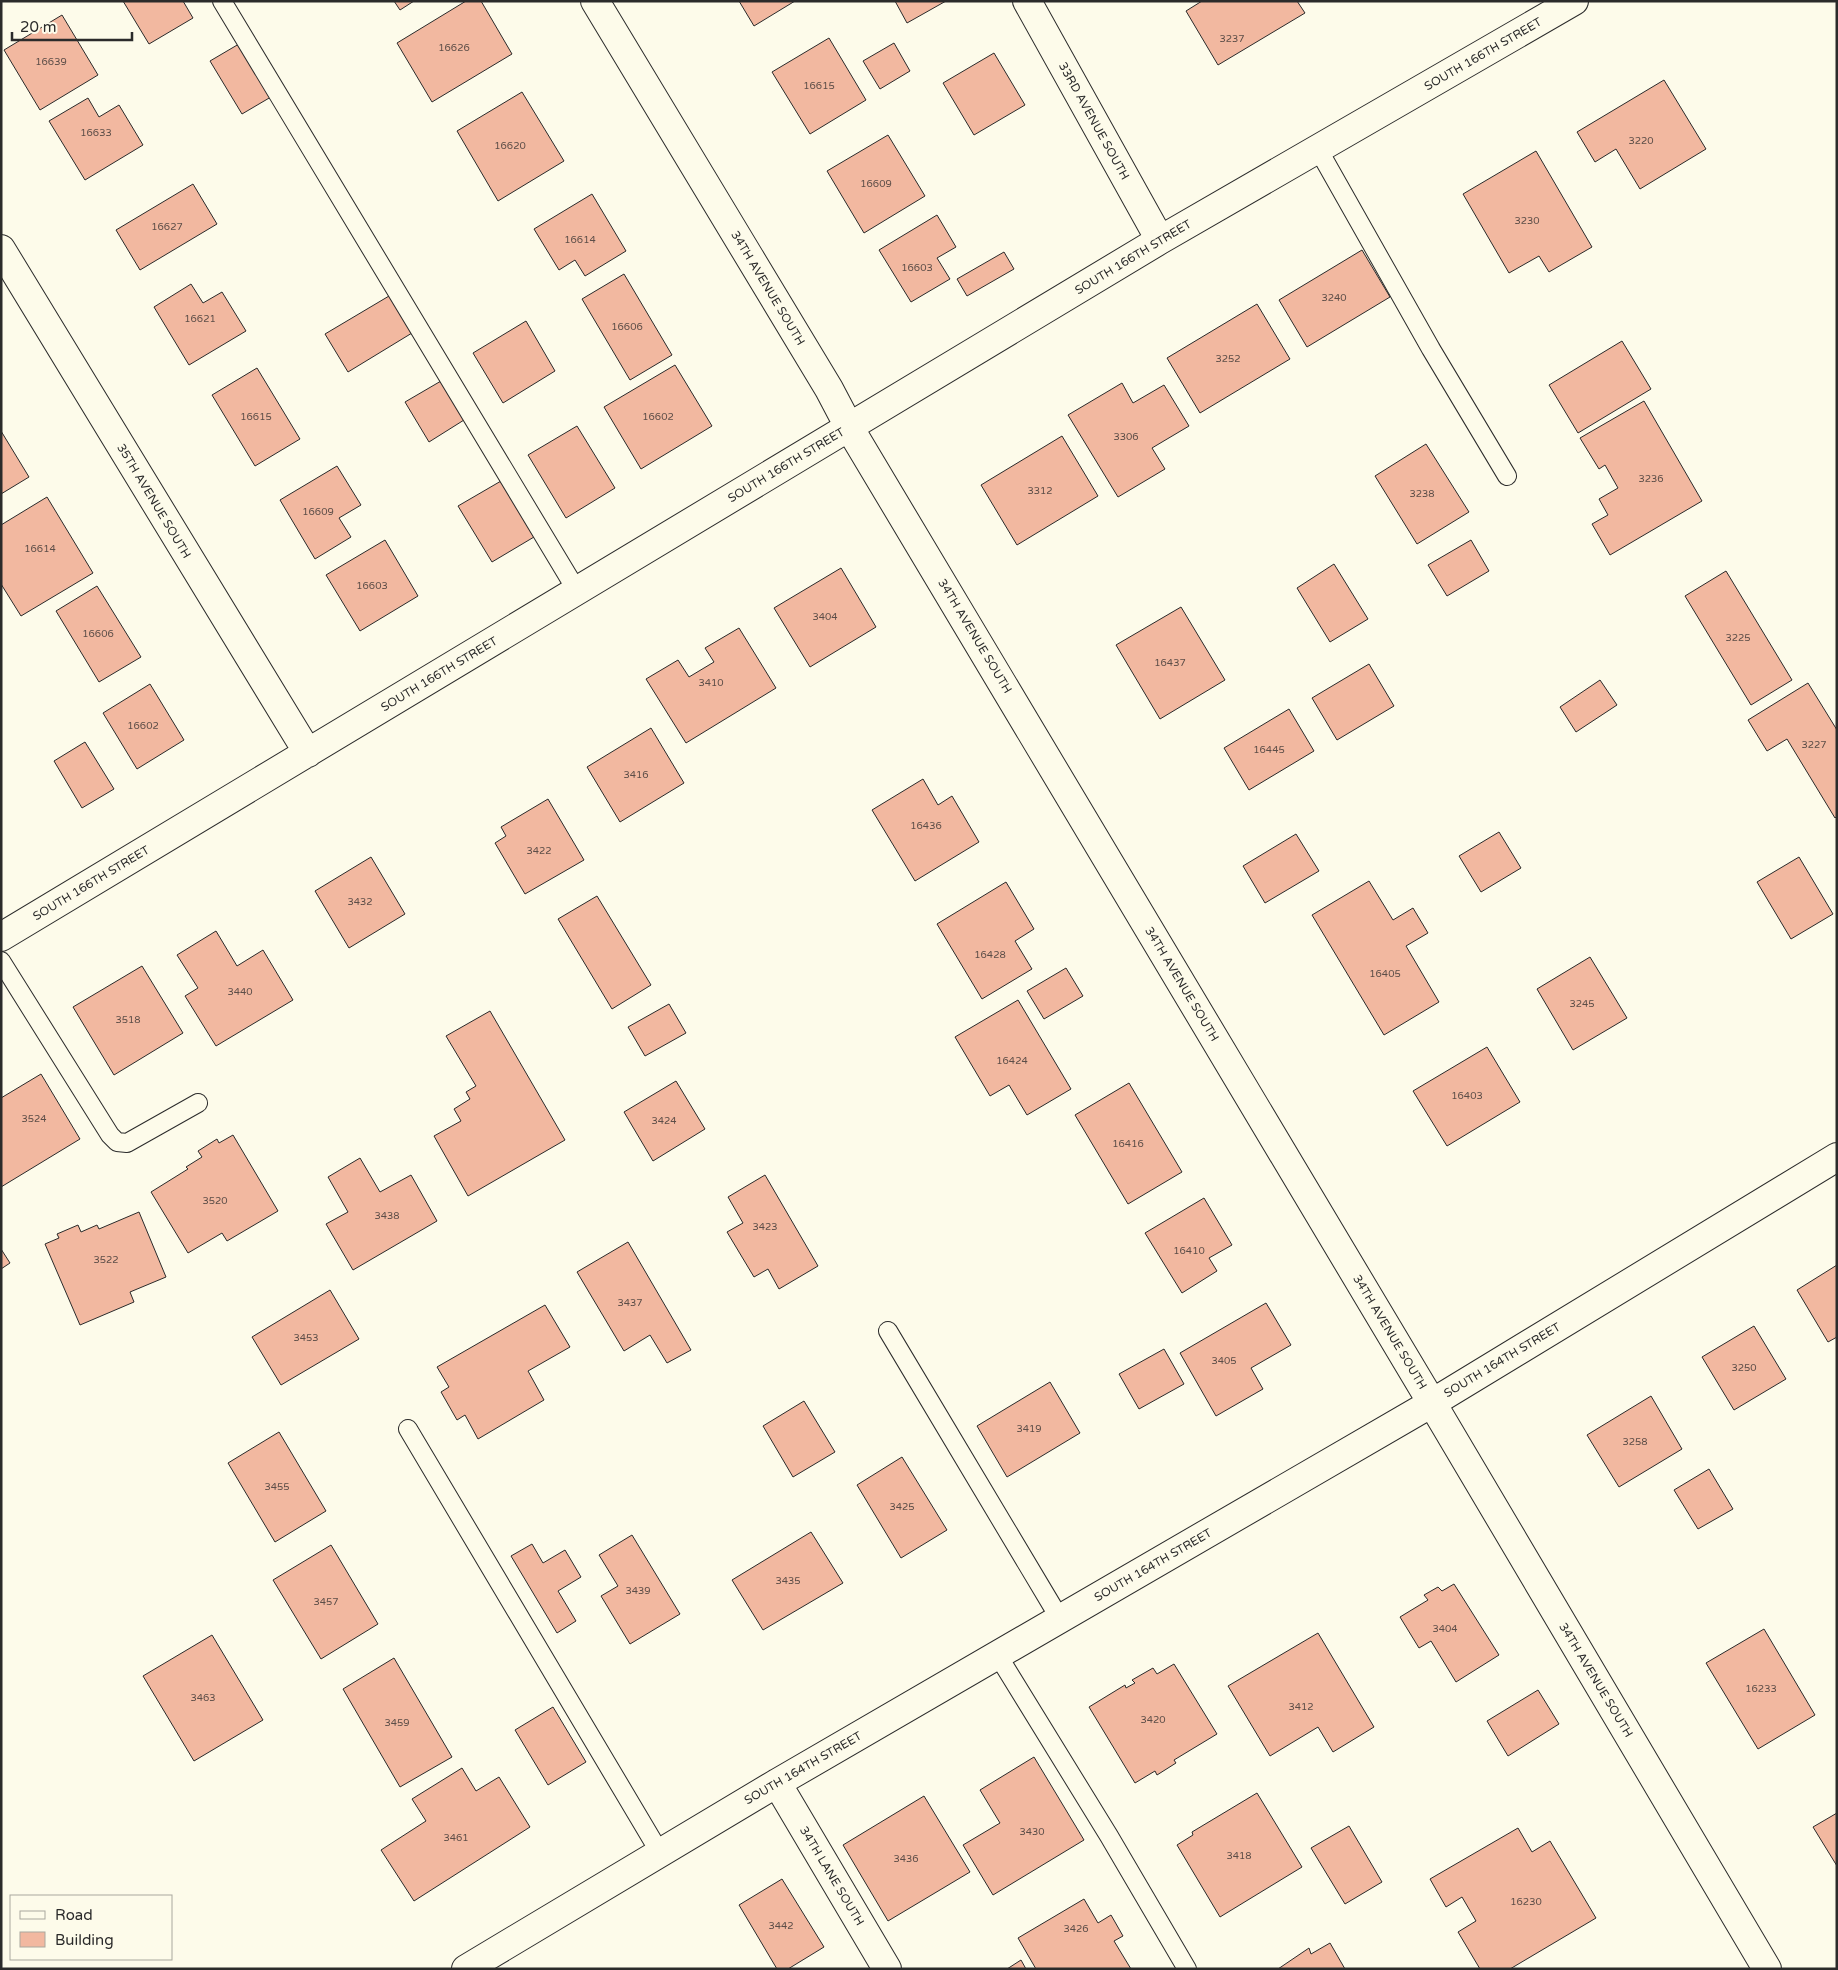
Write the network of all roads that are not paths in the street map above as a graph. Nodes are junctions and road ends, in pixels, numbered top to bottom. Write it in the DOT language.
graph roads {
  1 [pos="222,1"];
  2 [pos="595,1"];
  3 [pos="1028,1"];
  4 [pos="1574,1"];
  5 [pos="1318,149"];
  6 [pos="1160,240"];
  7 [pos="1,249"];
  8 [pos="850,427"];
  9 [pos="1507,476"];
  10 [pos="577,591"];
  11 [pos="308,753"];
  12 [pos="1,936"];
  13 [pos="1,961"];
  14 [pos="198,1103"];
  15 [pos="1837,1157"];
  16 [pos="888,1331"];
  17 [pos="1432,1402"];
  18 [pos="408,1429"];
  19 [pos="1060,1618"];
  20 [pos="997,1654"];
  21 [pos="777,1783"];
  22 [pos="660,1853"];
  23 [pos="466,1969"];
  24 [pos="886,1969"];
  25 [pos="1188,1969"];
  26 [pos="1767,1969"];
  1 -- 10 [label="lane"];
  2 -- 8 [label="street, 34TH AVENUE SOUTH"];
  3 -- 6 [label="street, 33RD AVENUE SOUTH"];
  4 -- 5 [label="street, SOUTH 166TH STREET"];
  5 -- 6 [label="street, SOUTH 166TH STREET"];
  5 -- 9 [label="lane"];
  6 -- 8 [label="street, SOUTH 166TH STREET"];
  7 -- 11 [label="street, 35TH AVENUE SOUTH"];
  8 -- 10 [label="street, SOUTH 166TH STREET"];
  8 -- 17 [label="street, 34TH AVENUE SOUTH"];
  10 -- 11 [label="street, SOUTH 166TH STREET"];
  11 -- 12 [label="street, SOUTH 166TH STREET"];
  13 -- 14 [label="lane"];
  15 -- 17 [label="street, SOUTH 164TH STREET"];
  16 -- 19 [label="lane"];
  17 -- 19 [label="street, SOUTH 164TH STREET"];
  17 -- 26 [label="street, 34TH AVENUE SOUTH"];
  18 -- 22 [label="lane"];
  19 -- 20 [label="street, SOUTH 164TH STREET"];
  20 -- 21 [label="street, SOUTH 164TH STREET"];
  20 -- 25 [label="lane"];
  21 -- 22 [label="street, SOUTH 164TH STREET"];
  21 -- 24 [label="street, 34TH LANE SOUTH"];
  22 -- 23 [label="street, SOUTH 164TH STREET"];
}
